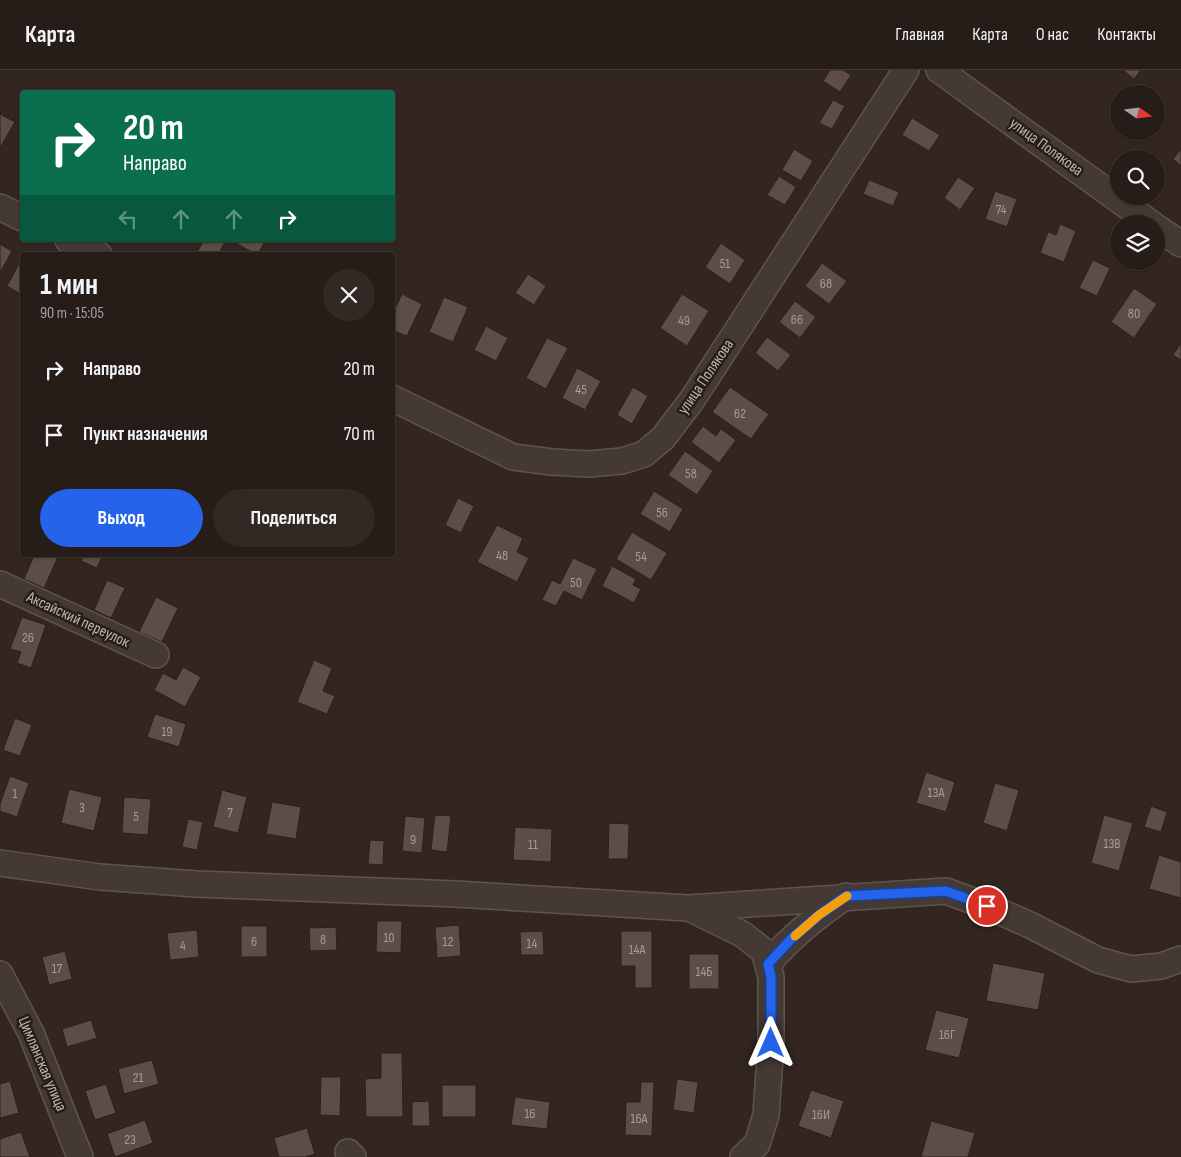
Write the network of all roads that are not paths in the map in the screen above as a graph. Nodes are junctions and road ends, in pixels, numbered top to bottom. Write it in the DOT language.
graph roads {
  1 [pos="906,70"];
  2 [pos="939,70"];
  3 [pos="0,207"];
  4 [pos="1140,215"];
  5 [pos="20,217"];
  6 [pos="1165,233"];
  7 [pos="72,242"];
  8 [pos="1181,244"];
  9 [pos="93,252"];
  10 [pos="395,399"];
  11 [pos="0,584"];
  12 [pos="156,655"];
  13 [pos="0,863"];
  14 [pos="846,896"];
  15 [pos="688,908"];
  16 [pos="1181,958"];
  17 [pos="768,964"];
  18 [pos="0,974"];
  19 [pos="80,1157"];
  20 [pos="743,1157"];
  1 -- 10 [label="street, улица Полякова"];
  2 -- 4 [label="street, улица Полякова"];
  3 -- 5 [label="street"];
  6 -- 8 [label="street"];
  7 -- 9 [label="street"];
  11 -- 12 [label="street, Аксайский переулок"];
  13 -- 15 [label="street"];
  14 -- 15 [label="street"];
  14 -- 16 [label="street"];
  14 -- 17 [label="street"];
  15 -- 17 [label="street"];
  17 -- 20 [label="street"];
  18 -- 19 [label="street, Цимлянская улица"];
}
